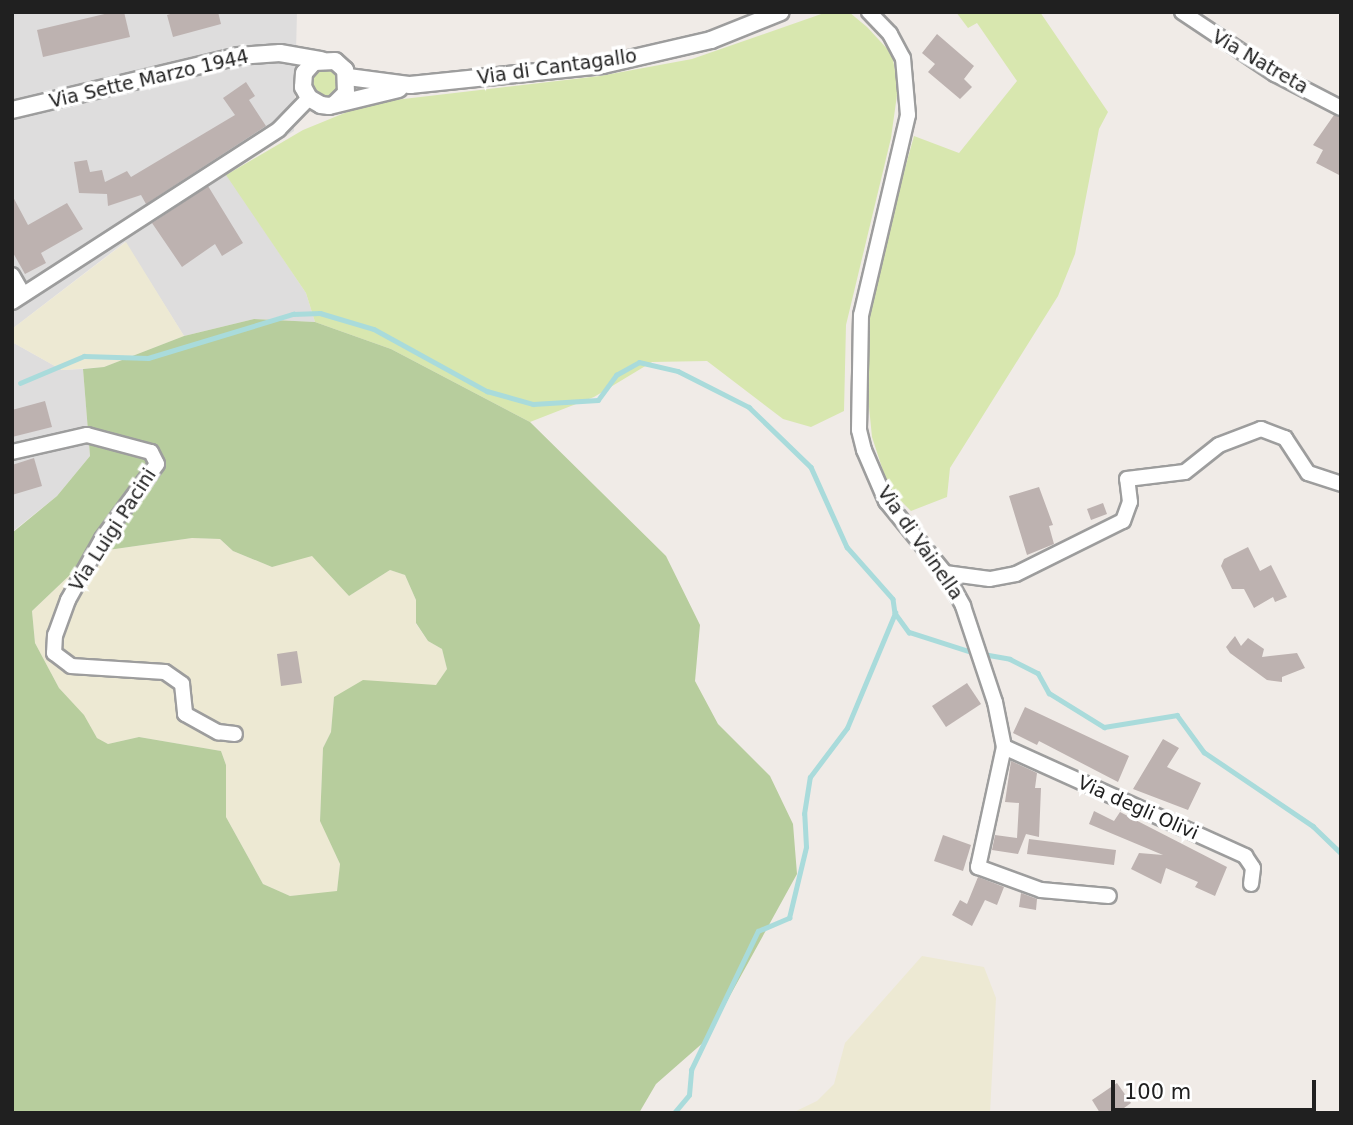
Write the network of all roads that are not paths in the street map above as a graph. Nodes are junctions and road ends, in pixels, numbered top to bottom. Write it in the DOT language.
graph roads {
  1 [pos="781,12"];
  2 [pos="869,12"];
  3 [pos="1182,12"];
  4 [pos="286,55"];
  5 [pos="321,60"];
  6 [pos="348,77"];
  7 [pos="302,80"];
  8 [pos="410,85"];
  9 [pos="309,99"];
  10 [pos="336,103"];
  11 [pos="1341,108"];
  12 [pos="12,110"];
  13 [pos="12,275"];
  14 [pos="18,298"];
  15 [pos="12,452"];
  16 [pos="1341,484"];
  17 [pos="945,573"];
  18 [pos="235,734"];
  19 [pos="1004,747"];
  20 [pos="1251,884"];
  21 [pos="1109,896"];
  1 -- 8 [label="street, Via di Cantagallo"];
  2 -- 17 [label="street, Via di Vainella"];
  3 -- 11 [label="street, Via Natreta"];
  4 -- 5 [label="street, Via Sette Marzo 1944"];
  4 -- 7 [label="street"];
  4 -- 12 [label="street, Via Sette Marzo 1944"];
  5 -- 6 [label="street"];
  5 -- 7 [label="street"];
  6 -- 8 [label="street"];
  6 -- 10 [label="street"];
  7 -- 9 [label="street"];
  8 -- 10 [label="street"];
  9 -- 10 [label="street"];
  9 -- 14 [label="street"];
  13 -- 14 [label="street"];
  15 -- 18 [label="street, Via Luigi Pacini"];
  16 -- 17 [label="street"];
  17 -- 19 [label="street, Via di Vainella"];
  19 -- 20 [label="street, Via degli Olivi"];
  19 -- 21 [label="street, Via di Vainella"];
}
